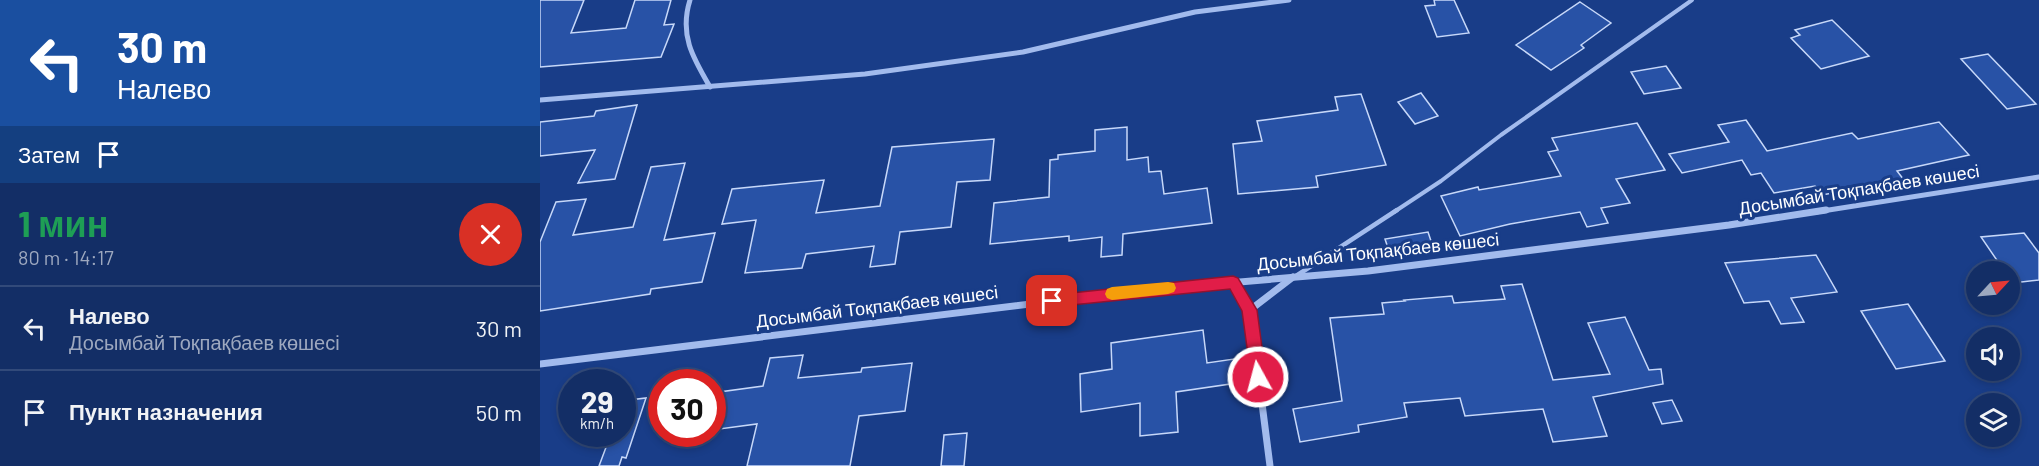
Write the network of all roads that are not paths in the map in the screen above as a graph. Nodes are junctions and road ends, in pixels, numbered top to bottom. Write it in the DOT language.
graph roads {
  1 [pos="690,0"];
  2 [pos="1289,0"];
  3 [pos="1692,0"];
  4 [pos="710,87"];
  5 [pos="540,100"];
  6 [pos="2039,177"];
  7 [pos="1294,277"];
  8 [pos="1233,282"];
  9 [pos="1250,310"];
  10 [pos="540,363"];
  11 [pos="1270,466"];
  1 -- 4 [label="street"];
  2 -- 4 [label="street"];
  3 -- 7 [label="lane"];
  4 -- 5 [label="street"];
  6 -- 7 [label="street, Досымбай Тоқпақбаев көшесі"];
  7 -- 8 [label="street, Досымбай Тоқпақбаев көшесі"];
  7 -- 9 [label="street"];
  8 -- 9 [label="street"];
  8 -- 10 [label="street, Досымбай Тоқпақбаев көшесі"];
  9 -- 11 [label="street"];
}
